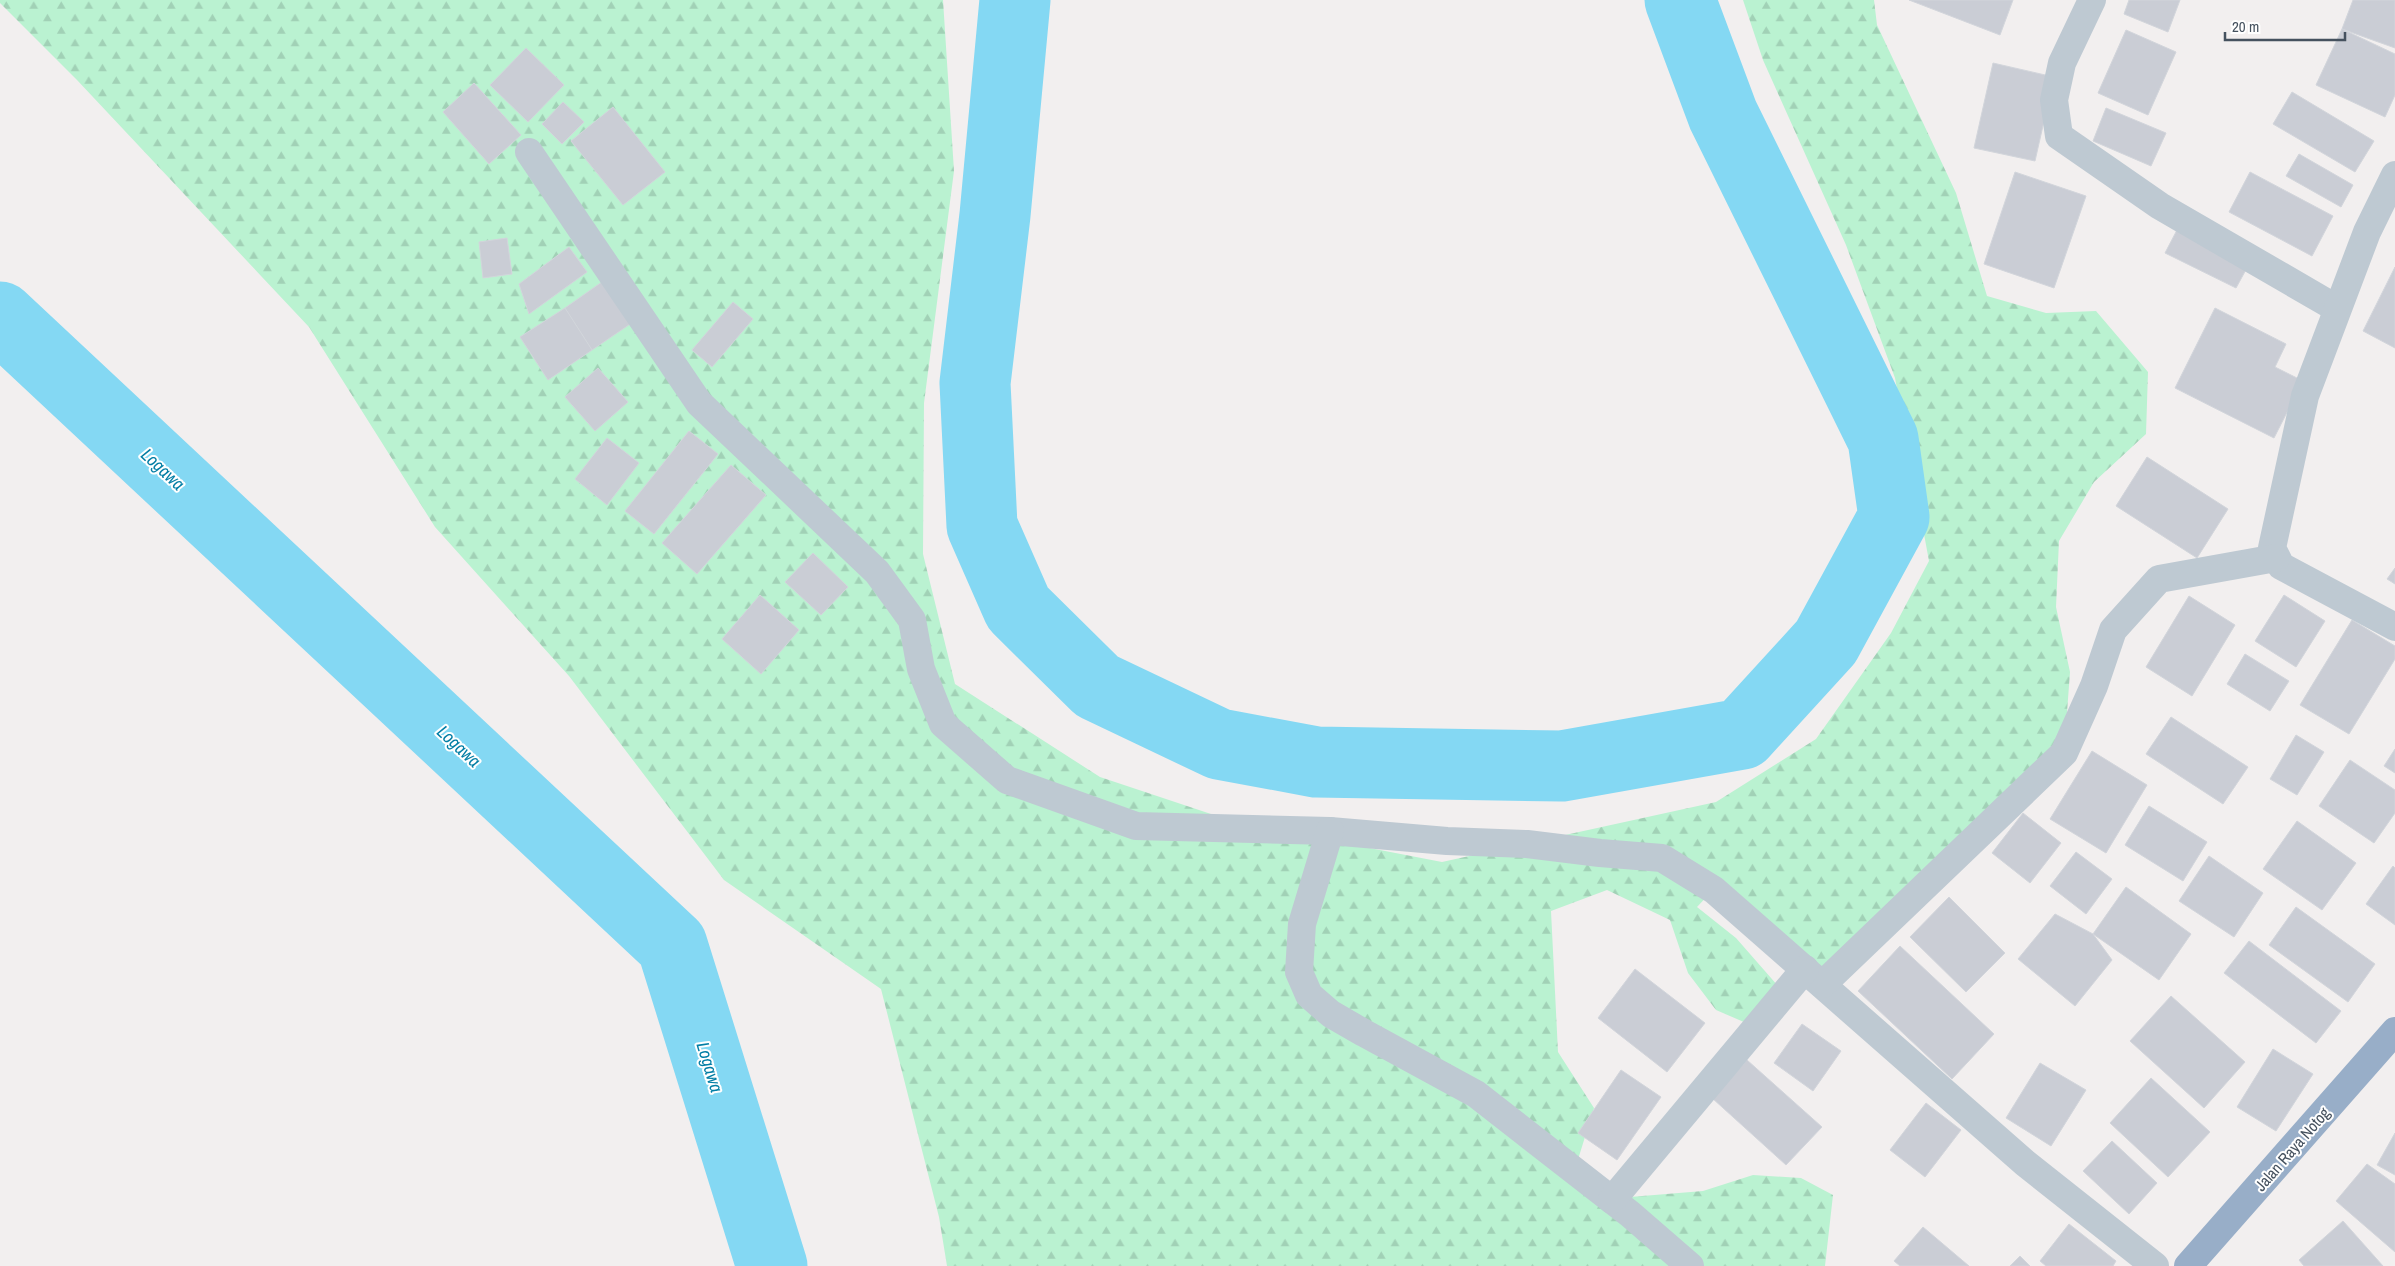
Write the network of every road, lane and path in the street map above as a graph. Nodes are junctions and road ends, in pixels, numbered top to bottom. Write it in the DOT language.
graph roads {
  1 [pos="2092,0"];
  2 [pos="529,152"];
  3 [pos="2395,175"];
  4 [pos="2336,308"];
  5 [pos="2276,558"];
  6 [pos="2395,627"];
  7 [pos="1330,831"];
  8 [pos="1814,976"];
  9 [pos="2395,1031"];
  10 [pos="1612,1200"];
  11 [pos="1690,1266"];
  12 [pos="2156,1266"];
  13 [pos="2188,1266"];
  1 -- 4 [label="street"];
  2 -- 7 [label="street"];
  3 -- 4 [label="street"];
  4 -- 5 [label="street"];
  5 -- 6 [label="street"];
  5 -- 8 [label="street"];
  7 -- 8 [label="street"];
  7 -- 10 [label="street"];
  8 -- 10 [label="street"];
  8 -- 12 [label="street"];
  9 -- 13 [label="highway, Jalan Raya Notog"];
  10 -- 11 [label="street"];
}
